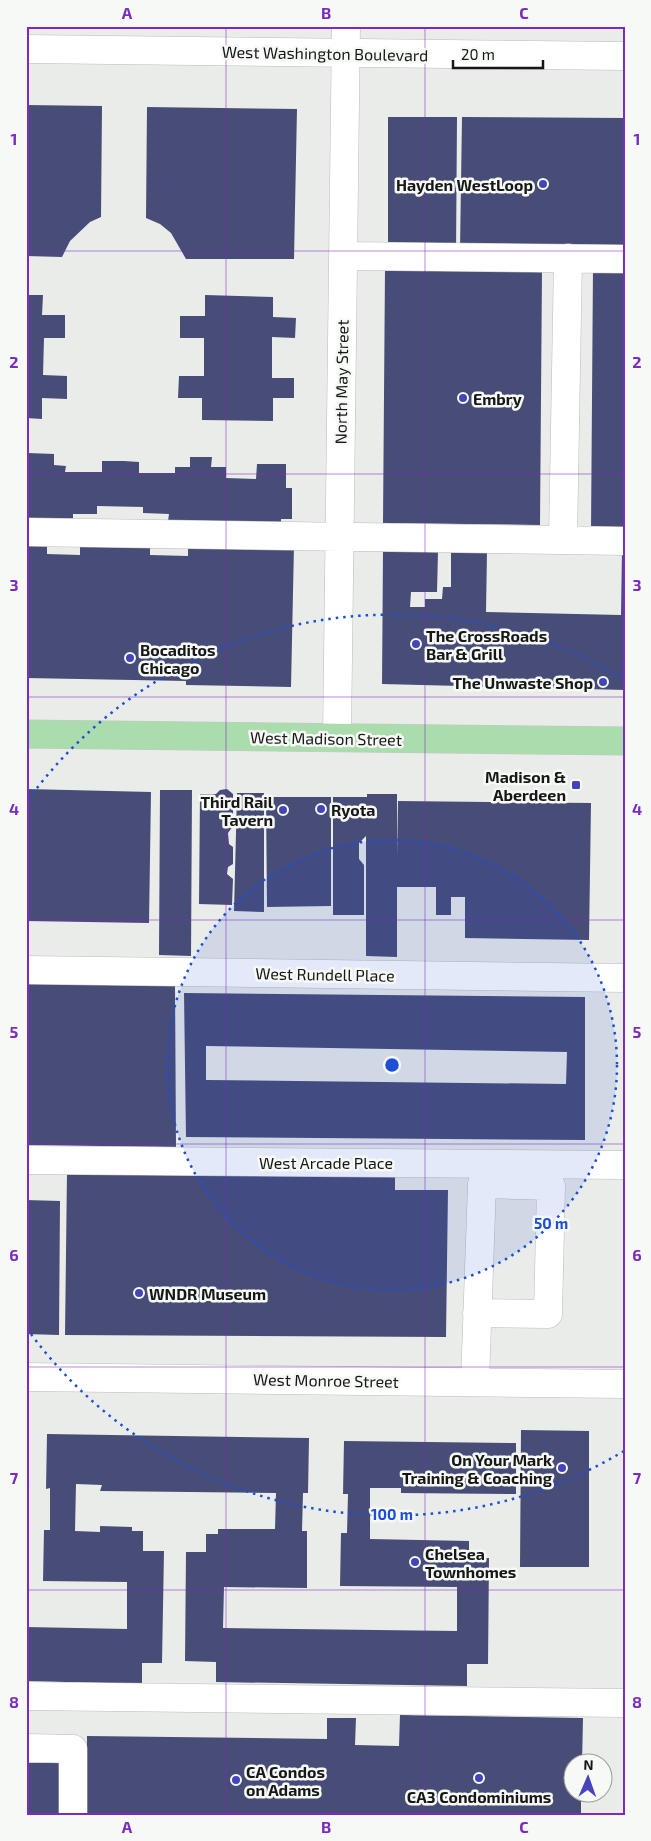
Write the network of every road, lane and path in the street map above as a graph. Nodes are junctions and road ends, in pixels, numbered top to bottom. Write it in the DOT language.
graph roads {
  1 [pos="346,26"];
  2 [pos="139,38"];
  3 [pos="26,49"];
  4 [pos="345,54"];
  5 [pos="625,56"];
  6 [pos="343,256"];
  7 [pos="568,258"];
  8 [pos="625,258"];
  9 [pos="26,532"];
  10 [pos="339,537"];
  11 [pos="563,540"];
  12 [pos="625,541"];
  13 [pos="26,734"];
  14 [pos="337,738"];
  15 [pos="625,741"];
  16 [pos="26,970"];
  17 [pos="625,978"];
  18 [pos="26,1160"];
  19 [pos="625,1164"];
  20 [pos="477,1313"];
  21 [pos="26,1376"];
  22 [pos="475,1382"];
  23 [pos="625,1384"];
  24 [pos="26,1696"];
  25 [pos="625,1703"];
  26 [pos="26,1748"];
  27 [pos="73,1815"];
  1 -- 4 [label="street, North May Street"];
  2 -- 3 [label="street, West Washington Boulevard"];
  2 -- 4 [label="street, West Washington Boulevard"];
  4 -- 5 [label="street, West Washington Boulevard"];
  4 -- 6 [label="street, North May Street"];
  6 -- 7 [label="street"];
  6 -- 10 [label="street, North May Street"];
  7 -- 8 [label="street"];
  7 -- 11 [label="street"];
  9 -- 10 [label="street"];
  10 -- 11 [label="street"];
  10 -- 14 [label="street, North May Street"];
  11 -- 12 [label="street"];
  13 -- 14 [label="main road, West Madison Street"];
  14 -- 15 [label="main road, West Madison Street"];
  16 -- 17 [label="street, West Rundell Place"];
  18 -- 19 [label="street, West Arcade Place"];
  20 -- 20 [label="street"];
  20 -- 22 [label="street"];
  21 -- 22 [label="street, West Monroe Street"];
  22 -- 23 [label="street, West Monroe Street"];
  24 -- 25 [label="street"];
  26 -- 27 [label="street"];
}
